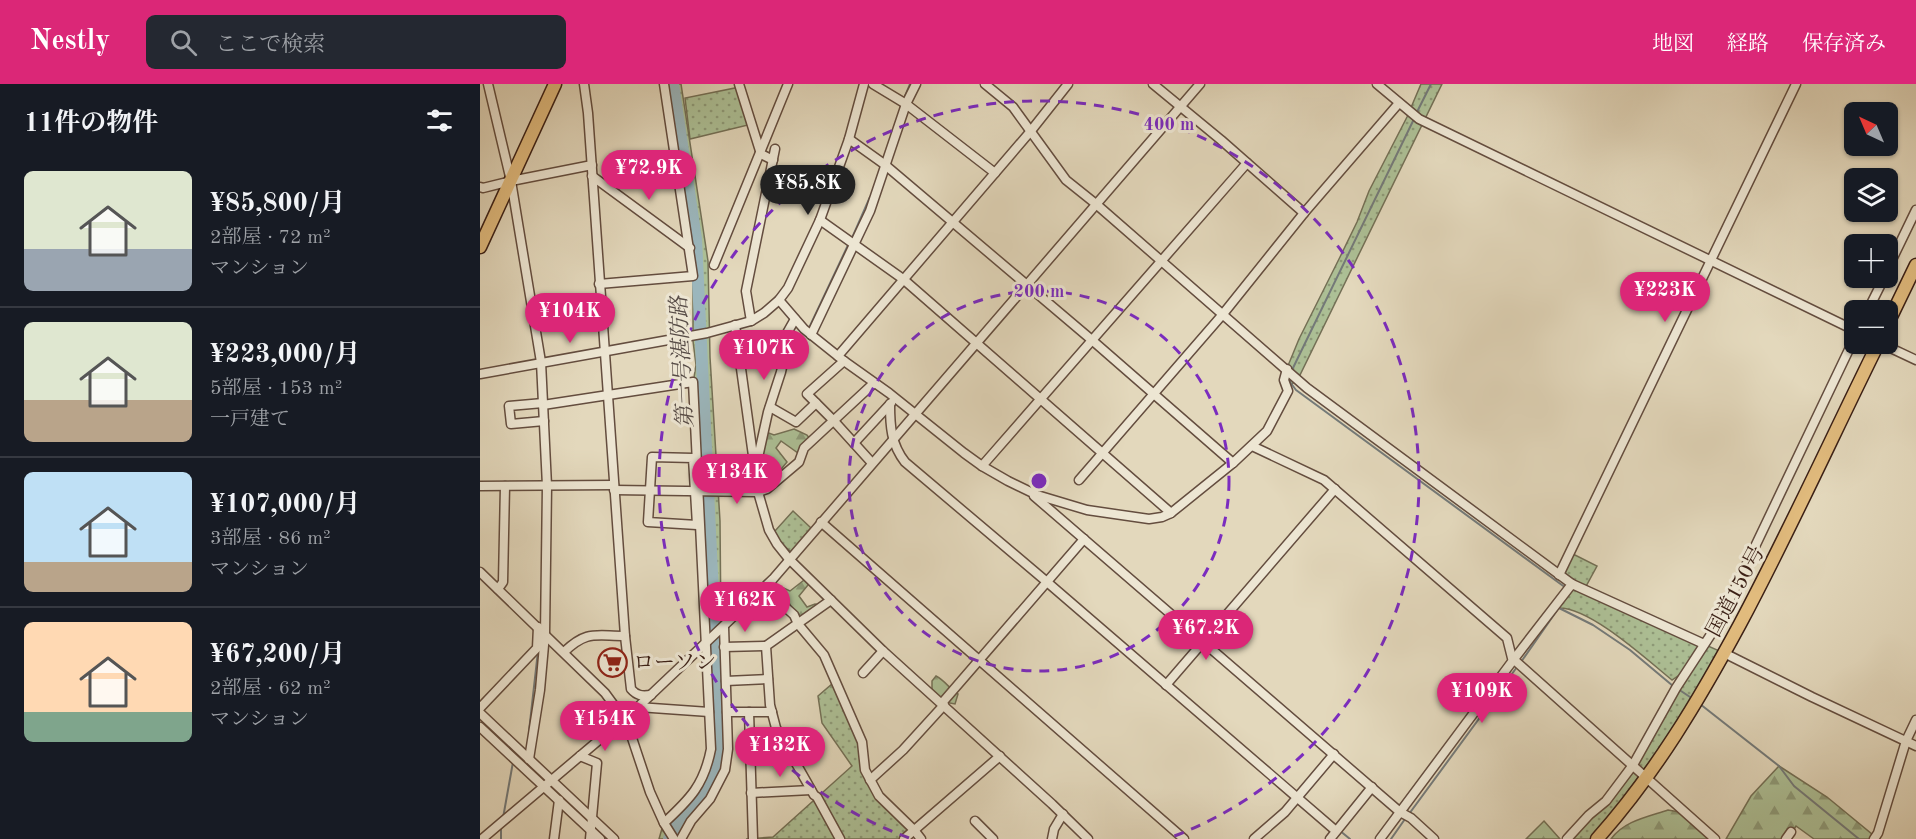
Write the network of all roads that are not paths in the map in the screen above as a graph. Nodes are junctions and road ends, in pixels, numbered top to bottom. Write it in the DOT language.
graph roads {
  1 [pos="488,84"];
  2 [pos="555,84"];
  3 [pos="584,84"];
  4 [pos="664,84"];
  5 [pos="739,84"];
  6 [pos="788,84"];
  7 [pos="864,84"];
  8 [pos="873,84"];
  9 [pos="916,84"];
  10 [pos="985,84"];
  11 [pos="1068,84"];
  12 [pos="1153,84"];
  13 [pos="1200,84"];
  14 [pos="1377,84"];
  15 [pos="1796,84"];
  16 [pos="1399,103"];
  17 [pos="906,104"];
  18 [pos="1181,107"];
  19 [pos="1030,132"];
  20 [pos="849,140"];
  21 [pos="775,149"];
  22 [pos="760,154"];
  23 [pos="773,160"];
  24 [pos="1247,163"];
  25 [pos="884,164"];
  26 [pos="592,165"];
  27 [pos="995,173"];
  28 [pos="592,176"];
  29 [pos="511,181"];
  30 [pos="480,187"];
  31 [pos="1096,204"];
  32 [pos="1916,210"];
  33 [pos="1304,213"];
  34 [pos="820,220"];
  35 [pos="953,222"];
  36 [pos="851,242"];
  37 [pos="480,247"];
  38 [pos="1898,247"];
  39 [pos="690,248"];
  40 [pos="1710,260"];
  41 [pos="1162,261"];
  42 [pos="714,265"];
  43 [pos="1916,265"];
  44 [pos="903,279"];
  45 [pos="599,284"];
  46 [pos="1026,284"];
  47 [pos="779,300"];
  48 [pos="1898,302"];
  49 [pos="1223,314"];
  50 [pos="795,319"];
  51 [pos="751,321"];
  52 [pos="735,325"];
  53 [pos="1844,325"];
  54 [pos="812,333"];
  55 [pos="1093,341"];
  56 [pos="976,343"];
  57 [pos="604,351"];
  58 [pos="1898,352"];
  59 [pos="1847,354"];
  60 [pos="1875,354"];
  61 [pos="841,358"];
  62 [pos="1916,360"];
  63 [pos="541,362"];
  64 [pos="1287,369"];
  65 [pos="480,374"];
  66 [pos="874,382"];
  67 [pos="607,394"];
  68 [pos="1154,394"];
  69 [pos="1042,400"];
  70 [pos="893,401"];
  71 [pos="816,403"];
  72 [pos="542,404"];
  73 [pos="770,407"];
  74 [pos="915,414"];
  75 [pos="833,420"];
  76 [pos="543,421"];
  77 [pos="892,439"];
  78 [pos="854,443"];
  79 [pos="1252,446"];
  80 [pos="1103,452"];
  81 [pos="754,460"];
  82 [pos="872,463"];
  83 [pos="1233,463"];
  84 [pos="982,466"];
  85 [pos="1079,480"];
  86 [pos="480,486"];
  87 [pos="505,486"];
  88 [pos="544,486"];
  89 [pos="614,488"];
  90 [pos="1335,489"];
  91 [pos="650,491"];
  92 [pos="1029,491"];
  93 [pos="698,492"];
  94 [pos="758,492"];
  95 [pos="1171,513"];
  96 [pos="821,522"];
  97 [pos="1084,539"];
  98 [pos="789,559"];
  99 [pos="480,572"];
  100 [pos="1558,575"];
  101 [pos="1047,582"];
  102 [pos="764,588"];
  103 [pos="498,589"];
  104 [pos="1568,589"];
  105 [pos="831,600"];
  106 [pos="798,624"];
  107 [pos="538,627"];
  108 [pos="722,628"];
  109 [pos="545,634"];
  110 [pos="625,636"];
  111 [pos="1203,642"];
  112 [pos="706,643"];
  113 [pos="1704,644"];
  114 [pos="766,646"];
  115 [pos="724,647"];
  116 [pos="883,651"];
  117 [pos="564,652"];
  118 [pos="1724,653"];
  119 [pos="981,660"];
  120 [pos="1518,662"];
  121 [pos="863,673"];
  122 [pos="768,679"];
  123 [pos="726,681"];
  124 [pos="1166,685"];
  125 [pos="651,695"];
  126 [pos="943,704"];
  127 [pos="638,707"];
  128 [pos="480,708"];
  129 [pos="480,712"];
  130 [pos="709,712"];
  131 [pos="727,712"];
  132 [pos="749,712"];
  133 [pos="772,712"];
  134 [pos="625,718"];
  135 [pos="1916,720"];
  136 [pos="480,727"];
  137 [pos="1906,741"];
  138 [pos="1916,746"];
  139 [pos="1334,754"];
  140 [pos="580,756"];
  141 [pos="1000,756"];
  142 [pos="529,759"];
  143 [pos="1633,765"];
  144 [pos="1647,778"];
  145 [pos="870,780"];
  146 [pos="548,784"];
  147 [pos="1372,787"];
  148 [pos="811,790"];
  149 [pos="751,793"];
  150 [pos="1298,797"];
  151 [pos="559,800"];
  152 [pos="1400,812"];
  153 [pos="1063,814"];
  154 [pos="591,819"];
  155 [pos="975,821"];
  156 [pos="665,825"];
  157 [pos="914,830"];
  158 [pos="1336,831"];
  159 [pos="591,833"];
  160 [pos="1876,836"];
  161 [pos="482,839"];
  162 [pos="554,839"];
  163 [pos="600,839"];
  164 [pos="614,839"];
  165 [pos="674,839"];
  166 [pos="681,839"];
  167 [pos="753,839"];
  168 [pos="840,839"];
  169 [pos="904,839"];
  170 [pos="921,839"];
  171 [pos="993,839"];
  172 [pos="1052,839"];
  173 [pos="1088,839"];
  174 [pos="1185,839"];
  175 [pos="1254,839"];
  176 [pos="1330,839"];
  177 [pos="1380,839"];
  178 [pos="1434,839"];
  179 [pos="1567,839"];
  180 [pos="1597,839"];
  181 [pos="1715,839"];
  1 -- 29 [label="street"];
  2 -- 29 [label="highway"];
  3 -- 26 [label="street"];
  4 -- 39 [label="street"];
  5 -- 22 [label="street"];
  6 -- 22 [label="street"];
  7 -- 20 [label="street"];
  8 -- 17 [label="street"];
  9 -- 17 [label="street"];
  10 -- 19 [label="street"];
  11 -- 19 [label="street"];
  12 -- 18 [label="street"];
  13 -- 18 [label="street"];
  14 -- 16 [label="street"];
  15 -- 40 [label="street"];
  16 -- 33 [label="street"];
  16 -- 40 [label="street"];
  17 -- 25 [label="street"];
  17 -- 27 [label="street"];
  18 -- 24 [label="street"];
  18 -- 31 [label="street"];
  19 -- 27 [label="street"];
  19 -- 31 [label="street"];
  20 -- 25 [label="street"];
  20 -- 34 [label="street"];
  21 -- 23 [label="street"];
  22 -- 23 [label="street"];
  22 -- 42 [label="street"];
  23 -- 51 [label="street"];
  24 -- 33 [label="street"];
  24 -- 41 [label="street"];
  25 -- 35 [label="street"];
  25 -- 36 [label="street"];
  26 -- 28 [label="street"];
  26 -- 29 [label="street"];
  27 -- 35 [label="street"];
  28 -- 39 [label="street"];
  28 -- 45 [label="street"];
  29 -- 30 [label="street"];
  29 -- 37 [label="highway"];
  29 -- 63 [label="street"];
  31 -- 41 [label="street"];
  31 -- 46 [label="street"];
  32 -- 38 [label="street"];
  33 -- 49 [label="street"];
  34 -- 36 [label="street"];
  34 -- 47 [label="street"];
  35 -- 44 [label="street"];
  35 -- 46 [label="street"];
  36 -- 44 [label="street"];
  36 -- 54 [label="street"];
  39 -- 45 [label="street"];
  40 -- 53 [label="street"];
  40 -- 100 [label="street"];
  41 -- 49 [label="street"];
  41 -- 55 [label="street"];
  43 -- 48 [label="highway"];
  44 -- 56 [label="street"];
  44 -- 61 [label="street"];
  45 -- 57 [label="street"];
  46 -- 55 [label="street"];
  46 -- 56 [label="street"];
  47 -- 50 [label="street"];
  47 -- 51 [label="street"];
  49 -- 64 [label="street"];
  49 -- 68 [label="street"];
  50 -- 54 [label="street"];
  50 -- 73 [label="street"];
  51 -- 52 [label="street"];
  52 -- 57 [label="street"];
  52 -- 81 [label="street"];
  54 -- 61 [label="street"];
  55 -- 68 [label="street"];
  55 -- 69 [label="street"];
  56 -- 69 [label="street"];
  56 -- 74 [label="street"];
  57 -- 63 [label="street"];
  57 -- 67 [label="street"];
  58 -- 62 [label="street"];
  59 -- 113 [label="street"];
  60 -- 118 [label="highway, 国道150号"];
  61 -- 66 [label="street"];
  61 -- 71 [label="street"];
  63 -- 65 [label="street"];
  63 -- 72 [label="street"];
  64 -- 79 [label="street"];
  64 -- 100 [label="street"];
  66 -- 70 [label="street"];
  66 -- 75 [label="street"];
  67 -- 72 [label="street"];
  67 -- 89 [label="street"];
  67 -- 93 [label="street"];
  68 -- 80 [label="street"];
  68 -- 83 [label="street"];
  69 -- 80 [label="street"];
  69 -- 84 [label="street"];
  70 -- 74 [label="street"];
  70 -- 77 [label="street"];
  70 -- 78 [label="street"];
  71 -- 73 [label="street"];
  71 -- 75 [label="street"];
  72 -- 76 [label="street"];
  72 -- 76 [label="street"];
  73 -- 81 [label="street"];
  74 -- 77 [label="street"];
  74 -- 84 [label="street"];
  75 -- 78 [label="street"];
  75 -- 94 [label="street"];
  76 -- 88 [label="street"];
  77 -- 82 [label="street"];
  77 -- 101 [label="street"];
  78 -- 82 [label="street"];
  79 -- 83 [label="street"];
  79 -- 90 [label="street"];
  80 -- 85 [label="street"];
  80 -- 95 [label="street"];
  81 -- 94 [label="street"];
  82 -- 96 [label="street"];
  83 -- 95 [label="street"];
  84 -- 92 [label="street"];
  86 -- 87 [label="street"];
  87 -- 88 [label="street"];
  87 -- 103 [label="street"];
  88 -- 89 [label="street"];
  88 -- 109 [label="street"];
  89 -- 91 [label="street"];
  89 -- 110 [label="street"];
  90 -- 111 [label="street"];
  90 -- 120 [label="street"];
  91 -- 93 [label="street"];
  91 -- 93 [label="street"];
  91 -- 93 [label="street"];
  92 -- 95 [label="street"];
  92 -- 97 [label="street"];
  93 -- 94 [label="street"];
  93 -- 112 [label="street"];
  94 -- 98 [label="street"];
  96 -- 98 [label="street"];
  96 -- 119 [label="street"];
  97 -- 101 [label="street"];
  97 -- 111 [label="street"];
  98 -- 102 [label="street"];
  98 -- 105 [label="street"];
  99 -- 103 [label="street"];
  100 -- 104 [label="street"];
  101 -- 119 [label="street"];
  101 -- 124 [label="street"];
  102 -- 106 [label="street"];
  102 -- 108 [label="street"];
  103 -- 107 [label="street"];
  104 -- 113 [label="street"];
  104 -- 120 [label="street"];
  105 -- 106 [label="street"];
  105 -- 116 [label="street"];
  106 -- 114 [label="street"];
  106 -- 145 [label="street"];
  107 -- 109 [label="street"];
  107 -- 128 [label="street"];
  108 -- 112 [label="street"];
  108 -- 115 [label="street"];
  109 -- 117 [label="street"];
  109 -- 142 [label="street"];
  110 -- 117 [label="street"];
  110 -- 125 [label="street"];
  111 -- 124 [label="street"];
  111 -- 139 [label="street"];
  112 -- 125 [label="street"];
  112 -- 130 [label="street"];
  113 -- 143 [label="street"];
  114 -- 115 [label="street"];
  114 -- 122 [label="street"];
  115 -- 123 [label="street"];
  116 -- 121 [label="street"];
  116 -- 126 [label="street"];
  117 -- 134 [label="street"];
  118 -- 137 [label="street"];
  118 -- 144 [label="highway, 国道150号"];
  119 -- 126 [label="street"];
  119 -- 174 [label="street"];
  120 -- 143 [label="street"];
  120 -- 152 [label="street"];
  122 -- 123 [label="street"];
  122 -- 133 [label="street"];
  123 -- 131 [label="street"];
  124 -- 150 [label="street"];
  125 -- 127 [label="street"];
  126 -- 141 [label="street"];
  126 -- 145 [label="street"];
  127 -- 130 [label="street"];
  127 -- 134 [label="street"];
  129 -- 142 [label="street"];
  130 -- 156 [label="street"];
  131 -- 132 [label="street"];
  131 -- 166 [label="street"];
  132 -- 133 [label="street"];
  132 -- 149 [label="street"];
  133 -- 148 [label="street"];
  134 -- 140 [label="street"];
  134 -- 156 [label="street"];
  135 -- 137 [label="street"];
  136 -- 146 [label="street"];
  137 -- 138 [label="street"];
  137 -- 160 [label="street"];
  139 -- 147 [label="street"];
  139 -- 150 [label="street"];
  140 -- 146 [label="street"];
  140 -- 154 [label="street"];
  141 -- 153 [label="street"];
  141 -- 157 [label="street"];
  142 -- 146 [label="street"];
  143 -- 144 [label="street"];
  143 -- 179 [label="street"];
  144 -- 180 [label="highway, 国道150号"];
  144 -- 181 [label="street"];
  145 -- 157 [label="street"];
  146 -- 151 [label="street"];
  146 -- 154 [label="street"];
  146 -- 161 [label="street"];
  147 -- 152 [label="street"];
  147 -- 158 [label="street"];
  148 -- 149 [label="street"];
  148 -- 168 [label="street"];
  149 -- 167 [label="street"];
  150 -- 158 [label="street"];
  150 -- 175 [label="street"];
  151 -- 159 [label="street"];
  151 -- 162 [label="street"];
  152 -- 177 [label="street"];
  152 -- 178 [label="street"];
  153 -- 172 [label="street"];
  153 -- 173 [label="street"];
  154 -- 159 [label="street"];
  154 -- 164 [label="street"];
  155 -- 171 [label="street"];
  156 -- 165 [label="street"];
  157 -- 169 [label="street"];
  157 -- 170 [label="street"];
  158 -- 176 [label="street"];
  159 -- 163 [label="street"];
}
